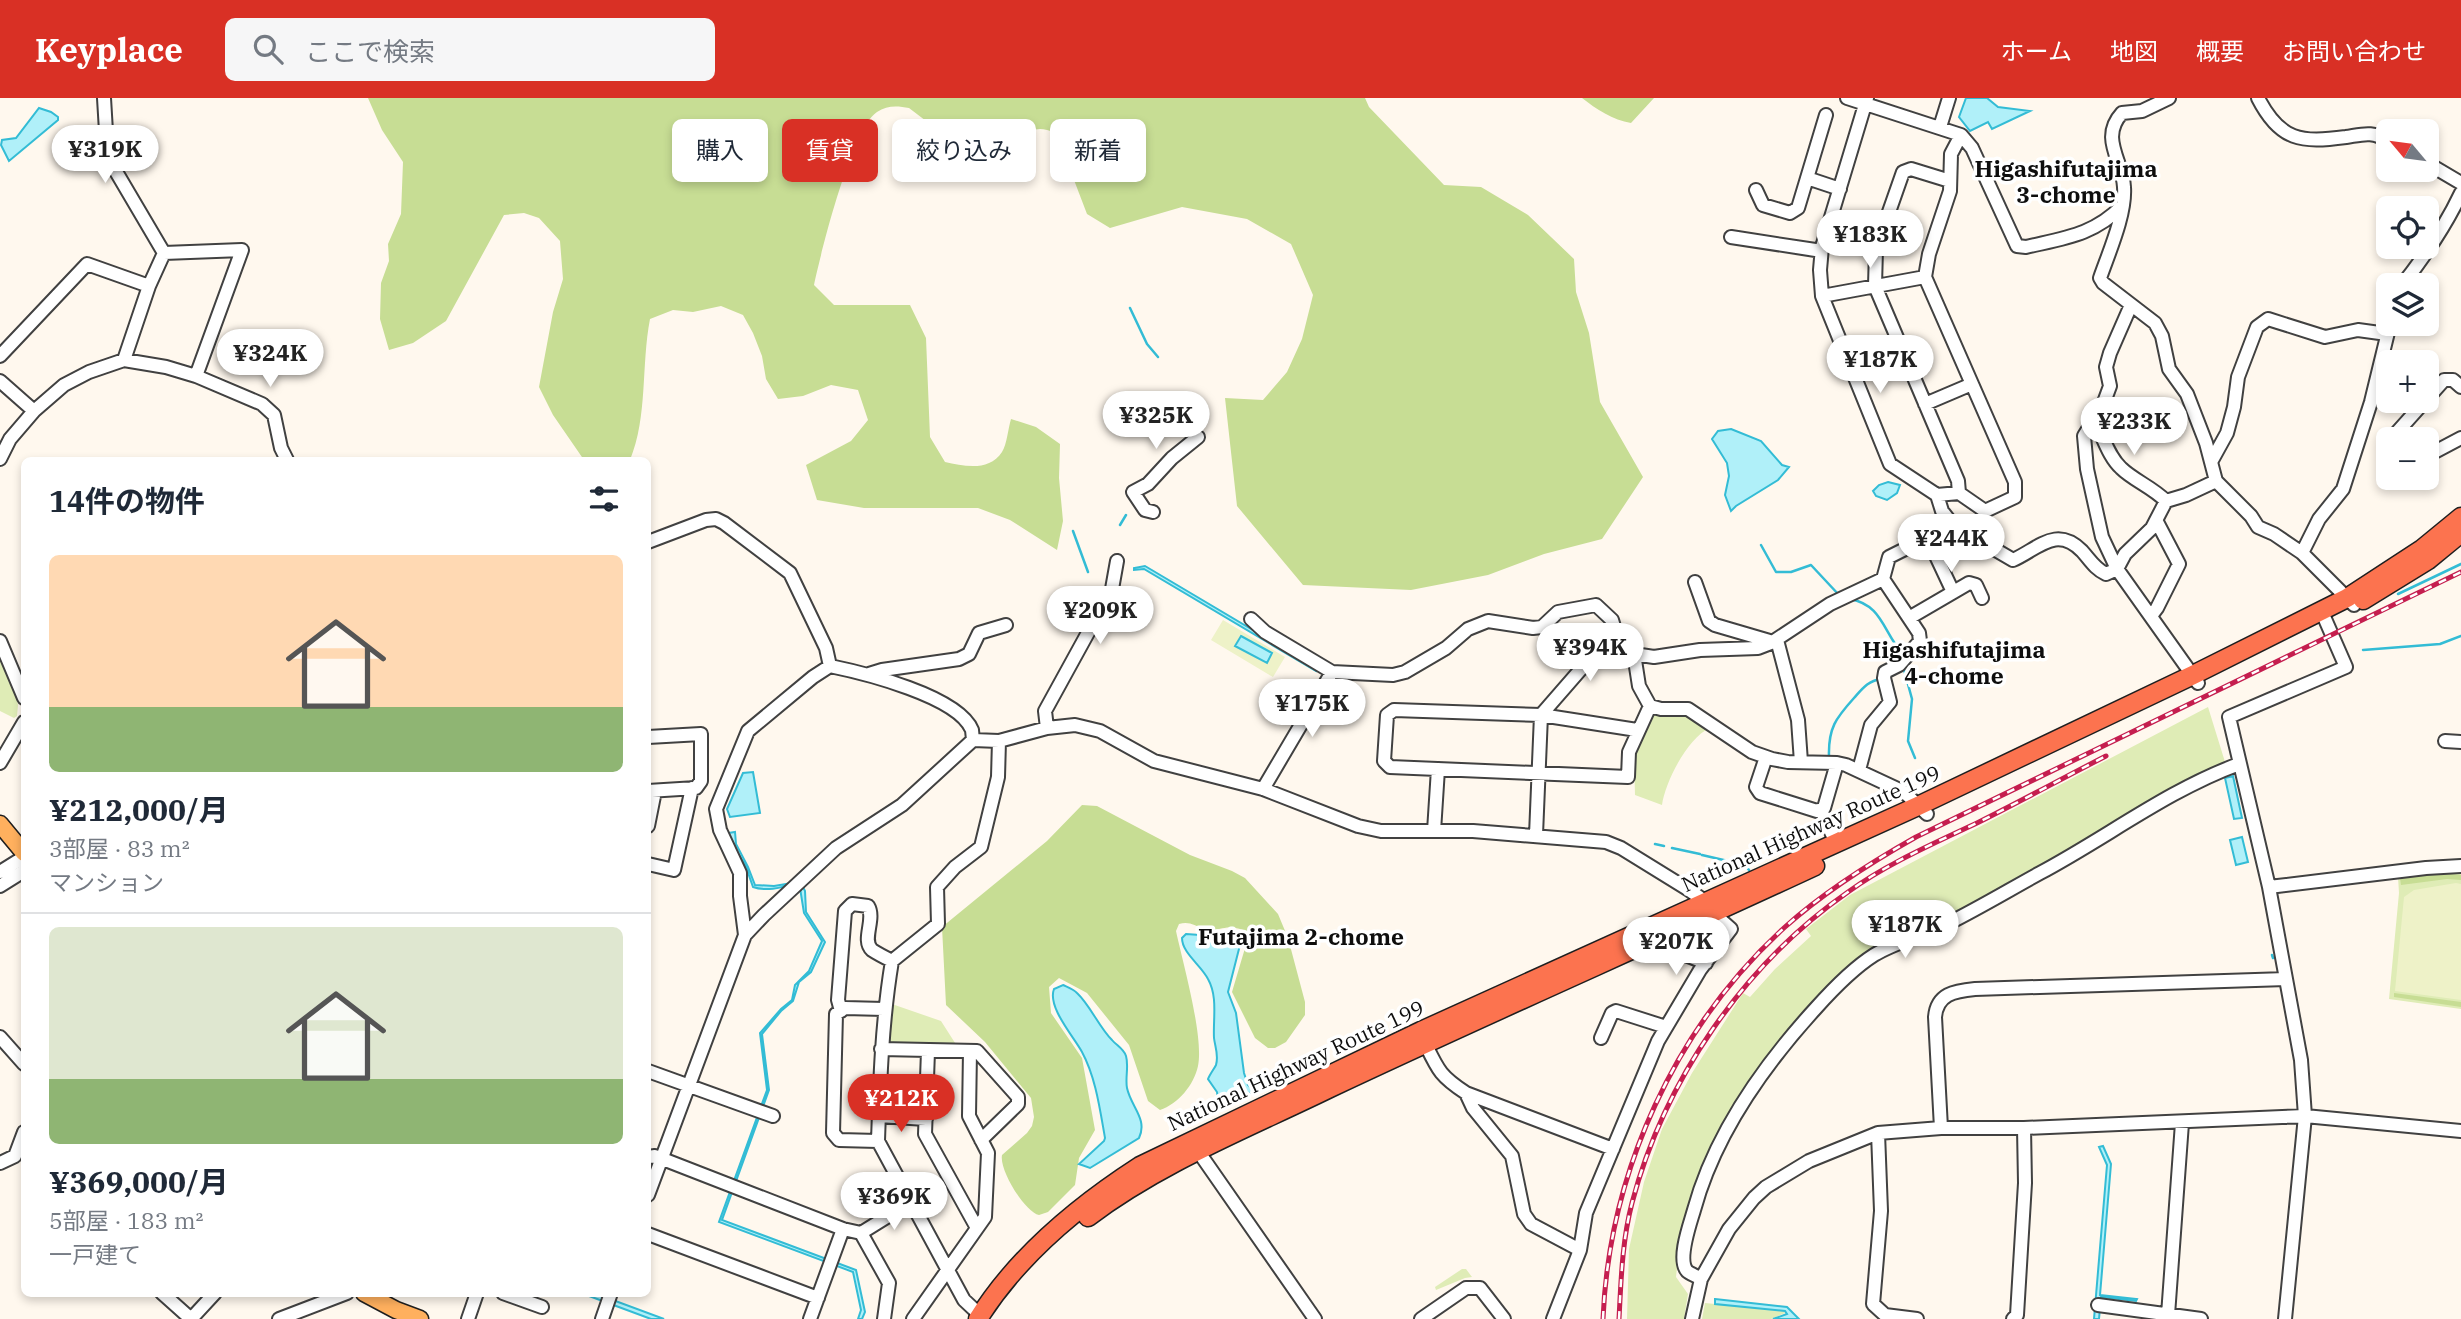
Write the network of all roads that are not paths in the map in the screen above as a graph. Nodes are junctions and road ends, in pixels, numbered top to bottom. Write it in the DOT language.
graph roads {
  1 [pos="104,98"];
  2 [pos="1847,98"];
  3 [pos="1949,98"];
  4 [pos="2169,98"];
  5 [pos="2258,98"];
  6 [pos="1866,101"];
  7 [pos="1826,115"];
  8 [pos="1940,127"];
  9 [pos="1961,135"];
  10 [pos="2376,136"];
  11 [pos="2440,171"];
  12 [pos="1807,178"];
  13 [pos="1950,181"];
  14 [pos="2461,183"];
  15 [pos="1840,189"];
  16 [pos="1756,190"];
  17 [pos="2461,193"];
  18 [pos="2123,205"];
  19 [pos="1731,237"];
  20 [pos="1822,251"];
  21 [pos="164,253"];
  22 [pos="2412,273"];
  23 [pos="1925,277"];
  24 [pos="149,286"];
  25 [pos="1875,286"];
  26 [pos="1822,296"];
  27 [pos="2132,305"];
  28 [pos="2376,329"];
  29 [pos="2386,336"];
  30 [pos="0,356"];
  31 [pos="124,360"];
  32 [pos="196,376"];
  33 [pos="0,381"];
  34 [pos="1972,384"];
  35 [pos="2439,386"];
  36 [pos="2461,387"];
  37 [pos="1925,404"];
  38 [pos="34,411"];
  39 [pos="2415,413"];
  40 [pos="2093,419"];
  41 [pos="2402,427"];
  42 [pos="1198,437"];
  43 [pos="2461,438"];
  44 [pos="2439,450"];
  45 [pos="286,457"];
  46 [pos="0,459"];
  47 [pos="2211,462"];
  48 [pos="2216,481"];
  49 [pos="1959,493"];
  50 [pos="1937,495"];
  51 [pos="2166,501"];
  52 [pos="1153,512"];
  53 [pos="2461,517"];
  54 [pos="2156,520"];
  55 [pos="1966,533"];
  56 [pos="2461,533"];
  57 [pos="651,541"];
  58 [pos="1930,543"];
  59 [pos="2302,553"];
  60 [pos="1117,561"];
  61 [pos="2117,569"];
  62 [pos="1883,579"];
  63 [pos="1695,582"];
  64 [pos="1953,592"];
  65 [pos="1982,598"];
  66 [pos="2350,601"];
  67 [pos="2151,617"];
  68 [pos="1909,618"];
  69 [pos="1251,619"];
  70 [pos="2325,620"];
  71 [pos="1006,625"];
  72 [pos="1615,629"];
  73 [pos="0,641"];
  74 [pos="1775,641"];
  75 [pos="1634,654"];
  76 [pos="830,666"];
  77 [pos="1332,672"];
  78 [pos="868,674"];
  79 [pos="2195,679"];
  80 [pos="21,691"];
  81 [pos="1650,706"];
  82 [pos="1541,715"];
  83 [pos="21,727"];
  84 [pos="1047,728"];
  85 [pos="1637,730"];
  86 [pos="651,737"];
  87 [pos="973,740"];
  88 [pos="999,741"];
  89 [pos="2445,741"];
  90 [pos="2461,742"];
  91 [pos="1766,757"];
  92 [pos="1801,762"];
  93 [pos="0,763"];
  94 [pos="1837,763"];
  95 [pos="2239,764"];
  96 [pos="1438,769"];
  97 [pos="1858,770"];
  98 [pos="1538,772"];
  99 [pos="692,788"];
  100 [pos="1263,789"];
  101 [pos="651,791"];
  102 [pos="1821,810"];
  103 [pos="1923,810"];
  104 [pos="0,824"];
  105 [pos="1434,831"];
  106 [pos="1536,835"];
  107 [pos="1836,843"];
  108 [pos="21,851"];
  109 [pos="21,857"];
  110 [pos="651,865"];
  111 [pos="2461,866"];
  112 [pos="0,872"];
  113 [pos="21,873"];
  114 [pos="0,886"];
  115 [pos="2269,887"];
  116 [pos="1709,907"];
  117 [pos="745,935"];
  118 [pos="1650,941"];
  119 [pos="892,961"];
  120 [pos="1706,963"];
  121 [pos="2286,979"];
  122 [pos="884,1009"];
  123 [pos="841,1011"];
  124 [pos="1666,1027"];
  125 [pos="0,1037"];
  126 [pos="1601,1038"];
  127 [pos="1425,1043"];
  128 [pos="881,1049"];
  129 [pos="928,1051"];
  130 [pos="970,1051"];
  131 [pos="21,1060"];
  132 [pos="651,1072"];
  133 [pos="690,1086"];
  134 [pos="1466,1093"];
  135 [pos="773,1116"];
  136 [pos="879,1116"];
  137 [pos="2305,1116"];
  138 [pos="926,1119"];
  139 [pos="2182,1123"];
  140 [pos="1941,1128"];
  141 [pos="2024,1128"];
  142 [pos="2461,1131"];
  143 [pos="1878,1133"];
  144 [pos="981,1140"];
  145 [pos="878,1141"];
  146 [pos="1196,1145"];
  147 [pos="1613,1149"];
  148 [pos="651,1157"];
  149 [pos="661,1160"];
  150 [pos="20,1161"];
  151 [pos="0,1163"];
  152 [pos="651,1187"];
  153 [pos="911,1202"];
  154 [pos="977,1228"];
  155 [pos="843,1229"];
  156 [pos="861,1233"];
  157 [pos="651,1235"];
  158 [pos="1580,1250"];
  159 [pos="948,1269"];
  160 [pos="1701,1279"];
  161 [pos="167,1297"];
  162 [pos="211,1297"];
  163 [pos="337,1297"];
  164 [pos="372,1297"];
  165 [pos="476,1297"];
  166 [pos="514,1297"];
  167 [pos="610,1297"];
  168 [pos="818,1298"];
  169 [pos="2098,1306"];
  170 [pos="542,1307"];
  171 [pos="2168,1315"];
  172 [pos="983,1318"];
  173 [pos="191,1319"];
  174 [pos="279,1319"];
  175 [pos="420,1319"];
  176 [pos="468,1319"];
  177 [pos="602,1319"];
  178 [pos="810,1319"];
  179 [pos="884,1319"];
  180 [pos="913,1319"];
  181 [pos="1315,1319"];
  182 [pos="1421,1319"];
  183 [pos="1503,1319"];
  184 [pos="1553,1319"];
  185 [pos="1692,1319"];
  186 [pos="1917,1319"];
  187 [pos="2013,1319"];
  188 [pos="2201,1319"];
  189 [pos="2285,1319"];
  1 -- 21 [label="street"];
  2 -- 6 [label="street"];
  3 -- 8 [label="street"];
  4 -- 18 [label="street"];
  5 -- 10 [label="street"];
  6 -- 8 [label="street"];
  6 -- 15 [label="street"];
  7 -- 12 [label="street"];
  8 -- 9 [label="street"];
  9 -- 13 [label="street"];
  9 -- 18 [label="street"];
  11 -- 14 [label="street"];
  12 -- 15 [label="street"];
  12 -- 16 [label="street"];
  13 -- 23 [label="street"];
  13 -- 25 [label="street"];
  15 -- 20 [label="street"];
  17 -- 22 [label="street"];
  18 -- 27 [label="street"];
  19 -- 20 [label="street"];
  20 -- 26 [label="street"];
  21 -- 24 [label="street"];
  21 -- 32 [label="street"];
  23 -- 25 [label="street"];
  23 -- 34 [label="street"];
  24 -- 30 [label="street"];
  24 -- 31 [label="street"];
  25 -- 26 [label="street"];
  25 -- 37 [label="street"];
  26 -- 50 [label="street"];
  27 -- 40 [label="street"];
  27 -- 47 [label="street"];
  28 -- 47 [label="street"];
  29 -- 59 [label="street"];
  31 -- 32 [label="street"];
  31 -- 38 [label="street"];
  32 -- 45 [label="street"];
  33 -- 38 [label="street"];
  34 -- 37 [label="street"];
  34 -- 49 [label="street"];
  35 -- 36 [label="street"];
  37 -- 49 [label="street"];
  38 -- 46 [label="street"];
  39 -- 41 [label="street"];
  40 -- 51 [label="street"];
  40 -- 61 [label="street"];
  42 -- 52 [label="street"];
  43 -- 44 [label="street"];
  47 -- 48 [label="street"];
  48 -- 51 [label="street"];
  48 -- 59 [label="street"];
  49 -- 50 [label="street"];
  50 -- 55 [label="street"];
  51 -- 54 [label="street"];
  53 -- 66 [label="highway, National Highway Route 199"];
  54 -- 61 [label="street"];
  54 -- 67 [label="street"];
  55 -- 58 [label="street"];
  55 -- 61 [label="street"];
  56 -- 66 [label="highway, National Highway Route 199"];
  57 -- 76 [label="street"];
  58 -- 62 [label="street"];
  58 -- 64 [label="street"];
  59 -- 66 [label="street"];
  60 -- 84 [label="street"];
  61 -- 67 [label="street"];
  62 -- 68 [label="street"];
  62 -- 74 [label="street"];
  63 -- 74 [label="street"];
  64 -- 65 [label="street"];
  64 -- 68 [label="street"];
  66 -- 70 [label="highway, National Highway Route 199"];
  66 -- 79 [label="highway, National Highway Route 199"];
  67 -- 79 [label="street"];
  68 -- 97 [label="street"];
  69 -- 77 [label="street"];
  70 -- 79 [label="highway, National Highway Route 199"];
  70 -- 95 [label="street"];
  71 -- 78 [label="street"];
  72 -- 75 [label="street"];
  72 -- 77 [label="street"];
  72 -- 82 [label="street"];
  73 -- 80 [label="street"];
  74 -- 75 [label="street"];
  74 -- 92 [label="street"];
  75 -- 81 [label="street"];
  76 -- 78 [label="street"];
  76 -- 117 [label="street"];
  77 -- 100 [label="street"];
  78 -- 87 [label="street"];
  79 -- 103 [label="highway, National Highway Route 199"];
  81 -- 85 [label="street"];
  81 -- 91 [label="street"];
  82 -- 85 [label="street"];
  82 -- 96 [label="street"];
  82 -- 98 [label="street"];
  83 -- 93 [label="street"];
  84 -- 88 [label="street"];
  84 -- 100 [label="street"];
  85 -- 98 [label="street"];
  86 -- 99 [label="street"];
  87 -- 88 [label="street"];
  87 -- 117 [label="street"];
  88 -- 119 [label="street"];
  89 -- 90 [label="street"];
  91 -- 92 [label="street"];
  91 -- 102 [label="street"];
  92 -- 94 [label="street"];
  94 -- 97 [label="street"];
  94 -- 102 [label="street"];
  95 -- 115 [label="street"];
  95 -- 160 [label="street"];
  96 -- 98 [label="street"];
  96 -- 105 [label="street"];
  97 -- 103 [label="street"];
  98 -- 106 [label="street"];
  99 -- 101 [label="street"];
  99 -- 110 [label="street"];
  100 -- 105 [label="street"];
  102 -- 107 [label="street"];
  103 -- 107 [label="highway, National Highway Route 199"];
  103 -- 116 [label="highway, National Highway Route 199"];
  104 -- 108 [label="main road"];
  105 -- 106 [label="street"];
  106 -- 116 [label="street"];
  107 -- 116 [label="highway, National Highway Route 199"];
  109 -- 112 [label="street"];
  111 -- 115 [label="street"];
  113 -- 114 [label="street"];
  115 -- 121 [label="street"];
  116 -- 118 [label="highway, National Highway Route 199"];
  116 -- 120 [label="street"];
  116 -- 146 [label="highway, National Highway Route 199"];
  117 -- 133 [label="street"];
  118 -- 120 [label="street"];
  118 -- 127 [label="highway, National Highway Route 199"];
  119 -- 122 [label="street"];
  119 -- 123 [label="street"];
  120 -- 124 [label="street"];
  121 -- 137 [label="street"];
  121 -- 140 [label="street"];
  122 -- 123 [label="street"];
  122 -- 128 [label="street"];
  123 -- 145 [label="street"];
  124 -- 126 [label="street"];
  124 -- 147 [label="street"];
  125 -- 131 [label="street"];
  127 -- 134 [label="street"];
  127 -- 146 [label="highway, National Highway Route 199"];
  128 -- 129 [label="street"];
  128 -- 136 [label="street"];
  129 -- 130 [label="street"];
  129 -- 138 [label="street"];
  130 -- 144 [label="street"];
  130 -- 144 [label="street"];
  132 -- 133 [label="street"];
  133 -- 135 [label="street"];
  133 -- 149 [label="street"];
  134 -- 147 [label="street"];
  134 -- 158 [label="street"];
  136 -- 138 [label="street"];
  136 -- 145 [label="street"];
  137 -- 139 [label="street"];
  137 -- 142 [label="street"];
  137 -- 189 [label="street"];
  138 -- 154 [label="street"];
  139 -- 141 [label="street"];
  139 -- 171 [label="street"];
  140 -- 141 [label="street"];
  140 -- 143 [label="street"];
  141 -- 187 [label="street"];
  143 -- 160 [label="street"];
  143 -- 186 [label="street"];
  144 -- 154 [label="street"];
  145 -- 153 [label="street"];
  146 -- 172 [label="highway, National Highway Route 199"];
  146 -- 181 [label="street"];
  147 -- 158 [label="street"];
  148 -- 149 [label="street"];
  149 -- 152 [label="street"];
  149 -- 155 [label="street"];
  150 -- 151 [label="street"];
  153 -- 156 [label="street"];
  153 -- 159 [label="street"];
  154 -- 159 [label="street"];
  155 -- 156 [label="street"];
  155 -- 168 [label="street"];
  156 -- 179 [label="street"];
  157 -- 168 [label="street"];
  158 -- 184 [label="street"];
  159 -- 172 [label="street"];
  159 -- 180 [label="street"];
  160 -- 185 [label="street"];
  161 -- 173 [label="street"];
  162 -- 173 [label="street"];
  163 -- 174 [label="street"];
  164 -- 175 [label="main road"];
  165 -- 176 [label="street"];
  166 -- 170 [label="street"];
  167 -- 177 [label="street"];
  168 -- 178 [label="street"];
  169 -- 171 [label="street"];
  171 -- 188 [label="street"];
  182 -- 183 [label="street"];
}
